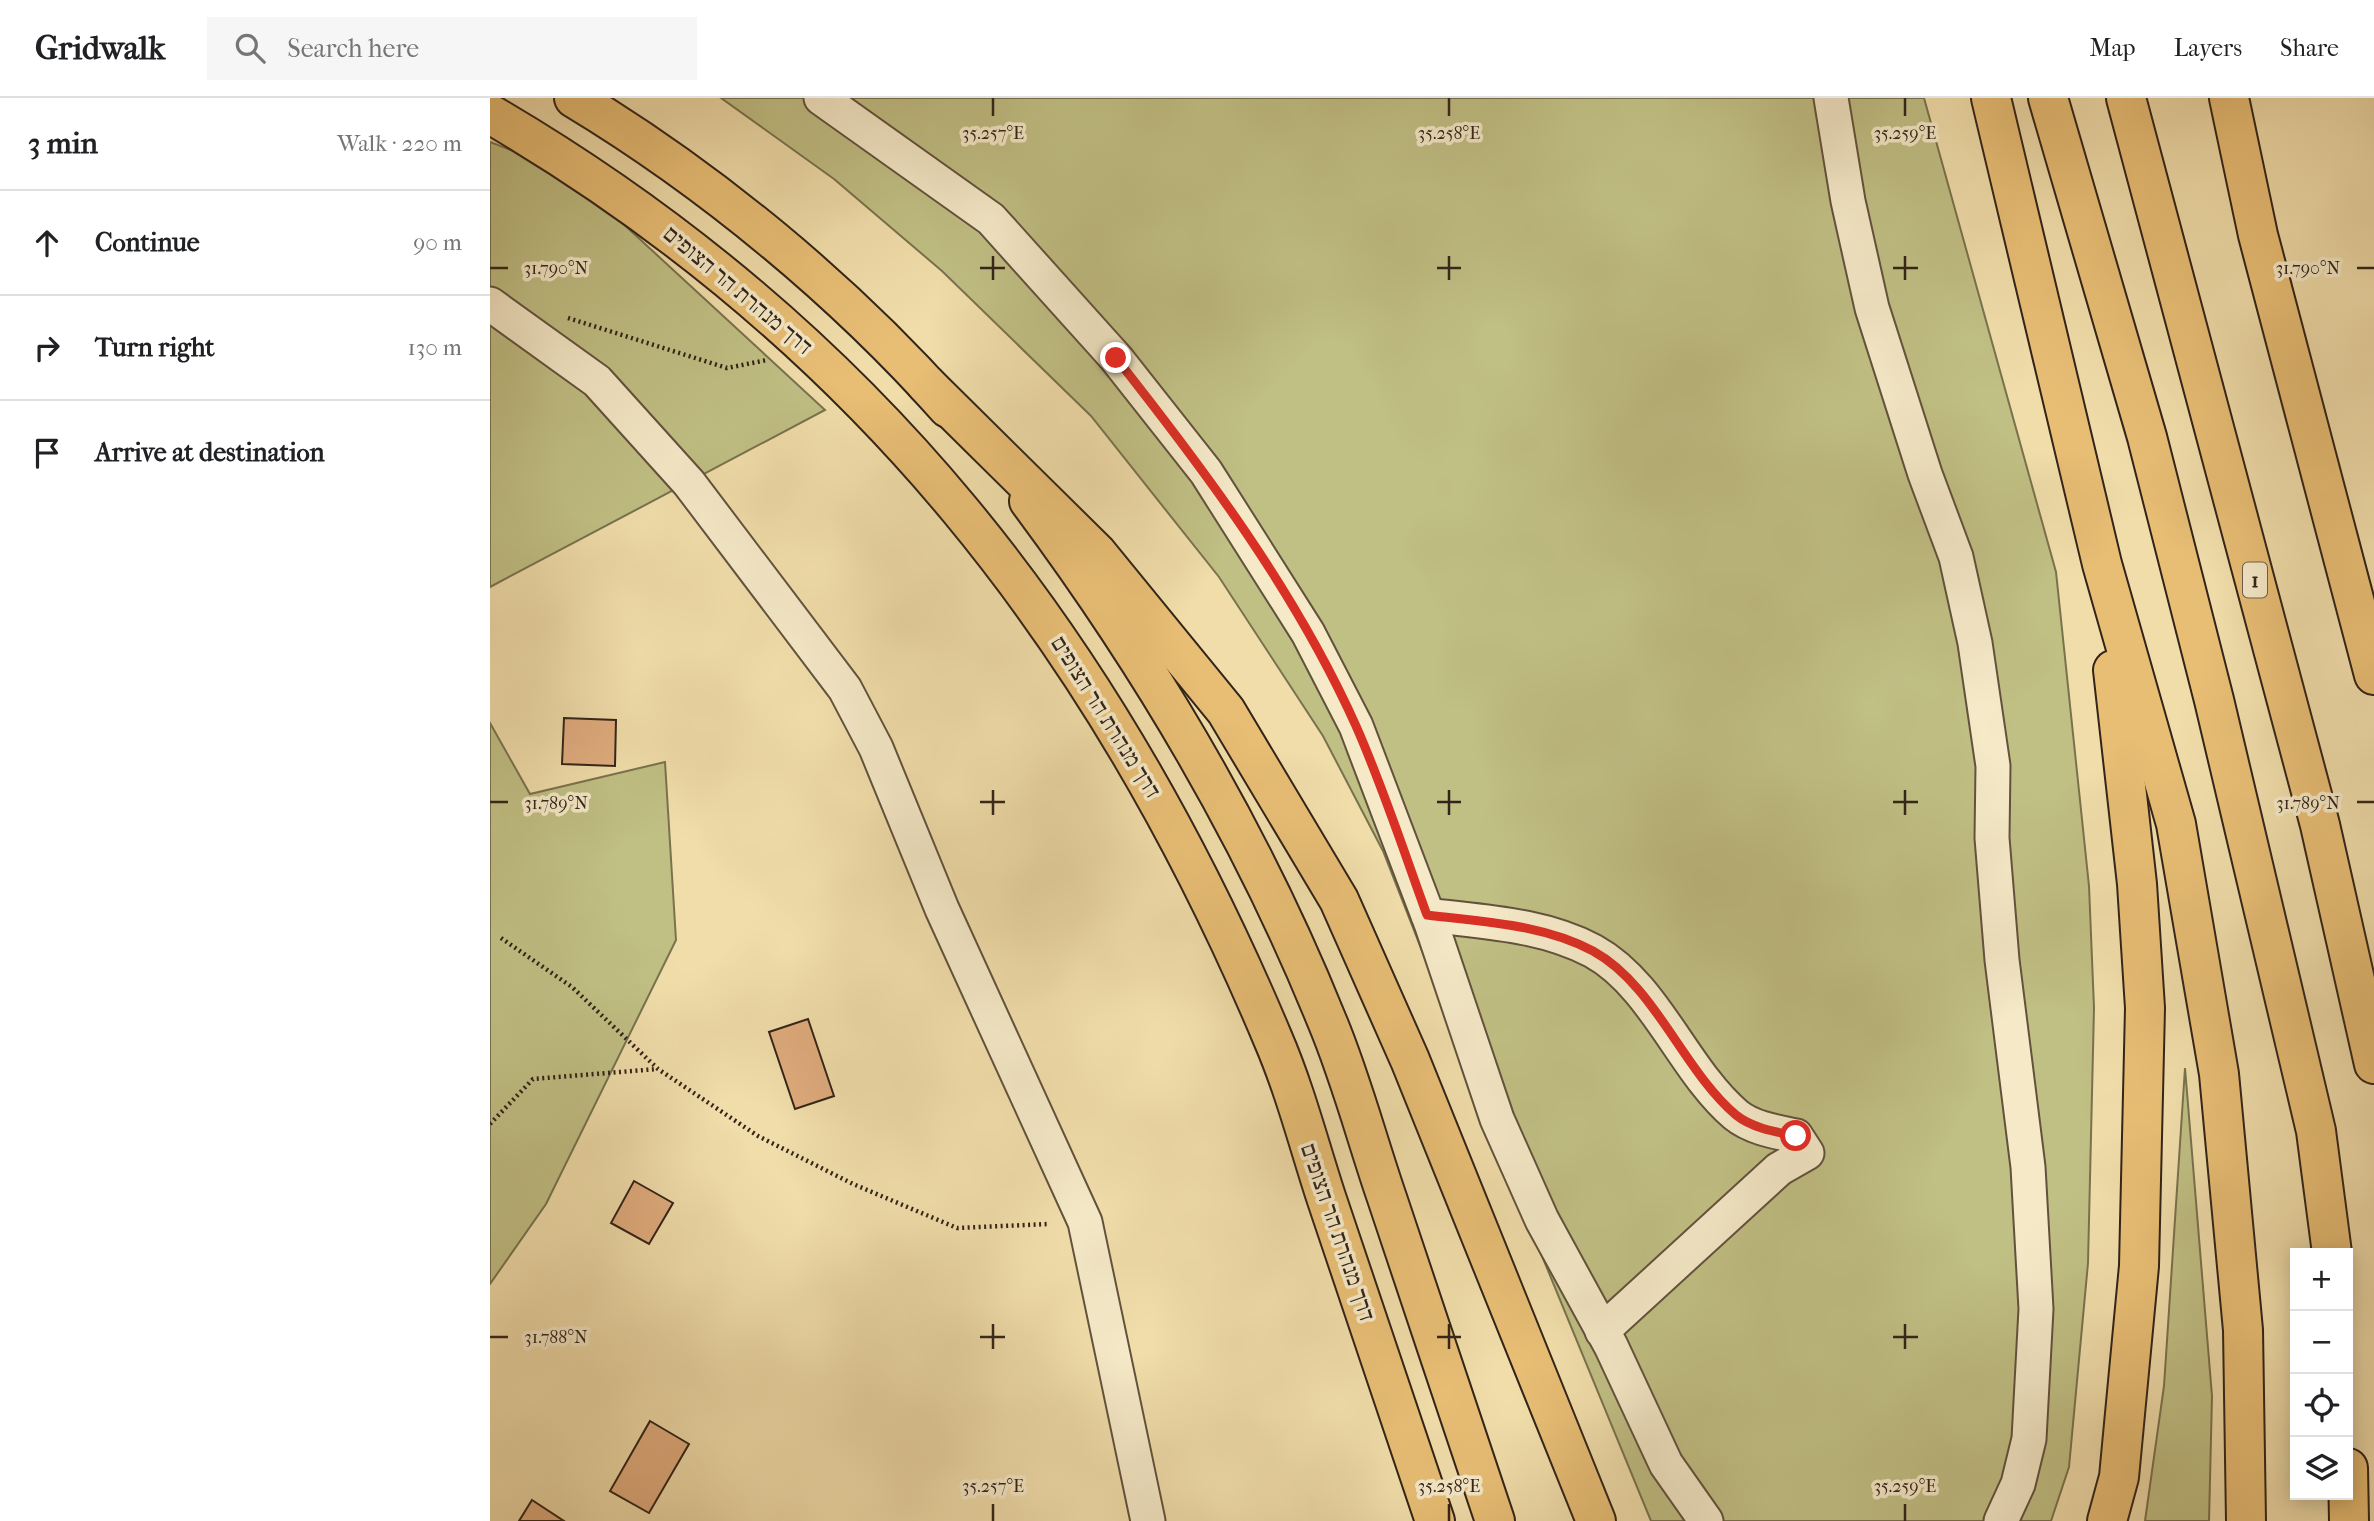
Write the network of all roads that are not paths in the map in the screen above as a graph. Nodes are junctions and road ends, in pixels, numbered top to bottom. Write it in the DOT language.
graph roads {
  1 [pos="574,98"];
  2 [pos="821,98"];
  3 [pos="1831,98"];
  4 [pos="1991,98"];
  5 [pos="2048,98"];
  6 [pos="2126,98"];
  7 [pos="2229,98"];
  8 [pos="490,114"];
  9 [pos="490,304"];
  10 [pos="926,384"];
  11 [pos="2102,564"];
  12 [pos="2374,675"];
  13 [pos="1427,915"];
  14 [pos="2374,1064"];
  15 [pos="2331,1248"];
  16 [pos="1602,1331"];
  17 [pos="2349,1500"];
  18 [pos="1148,1521"];
  19 [pos="1435,1521"];
  20 [pos="1495,1521"];
  21 [pos="1595,1521"];
  22 [pos="1706,1521"];
  23 [pos="2001,1521"];
  24 [pos="2106,1521"];
  25 [pos="2246,1521"];
  26 [pos="2349,1521"];
  1 -- 10 [label="main road"];
  2 -- 13 [label="street"];
  3 -- 23 [label="street"];
  4 -- 11 [label="main road"];
  5 -- 15 [label="main road"];
  6 -- 14 [label="main road, 1"];
  7 -- 12 [label="main road"];
  8 -- 19 [label="main road, דרך מנהרת הר הצופים"];
  9 -- 18 [label="street"];
  10 -- 20 [label="main road"];
  10 -- 21 [label="main road"];
  11 -- 24 [label="main road"];
  11 -- 25 [label="main road"];
  13 -- 16 [label="street"];
  13 -- 16 [label="street"];
  16 -- 22 [label="street"];
  17 -- 26 [label="main road"];
}
